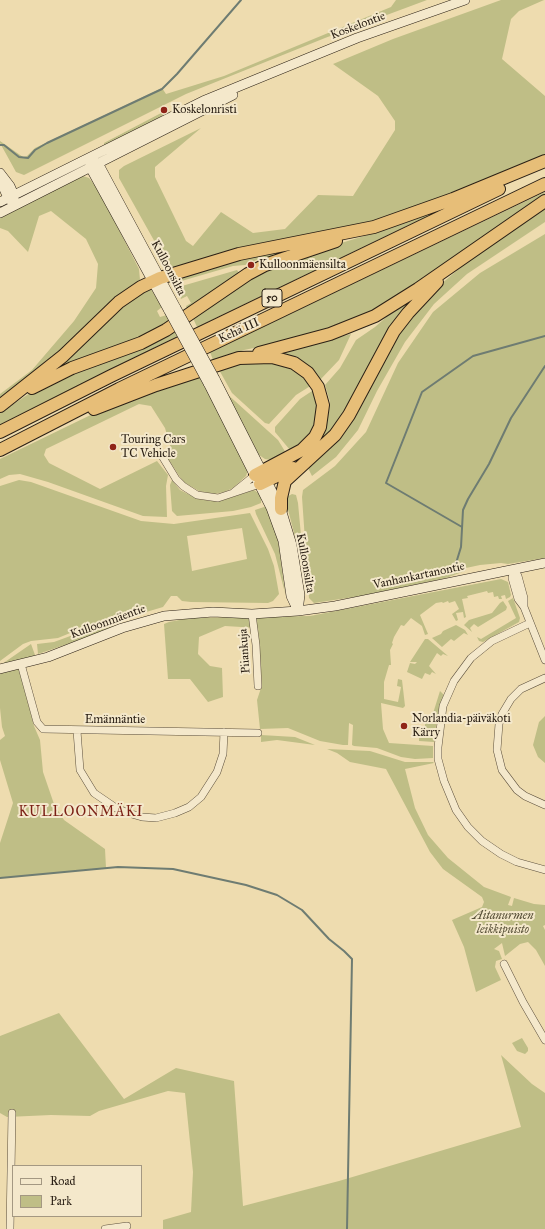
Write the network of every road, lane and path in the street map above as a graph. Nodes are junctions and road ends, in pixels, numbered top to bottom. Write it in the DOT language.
graph roads {
  1 [pos="465,0"];
  2 [pos="262,78"];
  3 [pos="90,158"];
  4 [pos="545,162"];
  5 [pos="94,165"];
  6 [pos="545,167"];
  7 [pos="0,173"];
  8 [pos="0,180"];
  9 [pos="545,184"];
  10 [pos="9,200"];
  11 [pos="545,201"];
  12 [pos="0,213"];
  13 [pos="374,227"];
  14 [pos="456,263"];
  15 [pos="156,280"];
  16 [pos="239,358"];
  17 [pos="0,407"];
  18 [pos="44,427"];
  19 [pos="0,432"];
  20 [pos="0,450"];
  21 [pos="162,456"];
  22 [pos="308,461"];
  23 [pos="261,478"];
  24 [pos="281,509"];
  25 [pos="545,563"];
  26 [pos="514,569"];
  27 [pos="298,611"];
  28 [pos="252,614"];
  29 [pos="530,623"];
  30 [pos="544,652"];
  31 [pos="545,660"];
  32 [pos="21,664"];
  33 [pos="0,669"];
  34 [pos="545,678"];
  35 [pos="258,686"];
  36 [pos="77,731"];
  37 [pos="224,732"];
  38 [pos="258,734"];
  39 [pos="545,805"];
  40 [pos="545,870"];
  41 [pos="504,964"];
  42 [pos="545,1040"];
  43 [pos="12,1114"];
  44 [pos="127,1226"];
  45 [pos="10,1229"];
  46 [pos="105,1229"];
  1 -- 2 [label="main road, Koskelontie"];
  2 -- 3 [label="main road, Koskelontie"];
  2 -- 5 [label="main road, Koskelontie"];
  3 -- 5 [label="main road, Kulloonsilta"];
  3 -- 10 [label="main road, Koskelontie"];
  4 -- 13 [label="highway"];
  5 -- 10 [label="main road, Koskelontie"];
  5 -- 15 [label="main road, Kulloonsilta"];
  6 -- 19 [label="highway, Kehä III / 50"];
  7 -- 10 [label="main road"];
  8 -- 10 [label="main road"];
  9 -- 18 [label="highway, Kehä III / 50"];
  10 -- 12 [label="main road"];
  11 -- 14 [label="highway"];
  13 -- 15 [label="highway"];
  13 -- 17 [label="highway"];
  14 -- 16 [label="highway"];
  14 -- 22 [label="highway"];
  15 -- 17 [label="highway"];
  15 -- 23 [label="main road, Kulloonsilta, bridge"];
  16 -- 18 [label="highway"];
  16 -- 23 [label="highway"];
  18 -- 20 [label="highway, Kehä III / 50"];
  21 -- 23 [label="street"];
  22 -- 23 [label="highway"];
  22 -- 24 [label="highway"];
  23 -- 24 [label="main road, Kulloonsilta"];
  23 -- 27 [label="main road, Kulloonsilta"];
  24 -- 27 [label="main road, Kulloonsilta"];
  25 -- 26 [label="main road, Vanhankartanontie"];
  26 -- 27 [label="main road, Vanhankartanontie"];
  26 -- 29 [label="street"];
  27 -- 28 [label="main road, Kulloonmäentie"];
  28 -- 32 [label="main road, Kulloonmäentie"];
  28 -- 35 [label="street, Piiankuja"];
  29 -- 30 [label="street"];
  29 -- 40 [label="street"];
  30 -- 31 [label="street"];
  32 -- 33 [label="main road, Kulloonmäentie"];
  32 -- 36 [label="street, Emännäntie"];
  34 -- 39 [label="street"];
  36 -- 37 [label="street, Emännäntie"];
  36 -- 37 [label="street"];
  37 -- 38 [label="street, Emännäntie"];
  41 -- 42 [label="street"];
  43 -- 45 [label="street"];
  44 -- 46 [label="street"];
}
